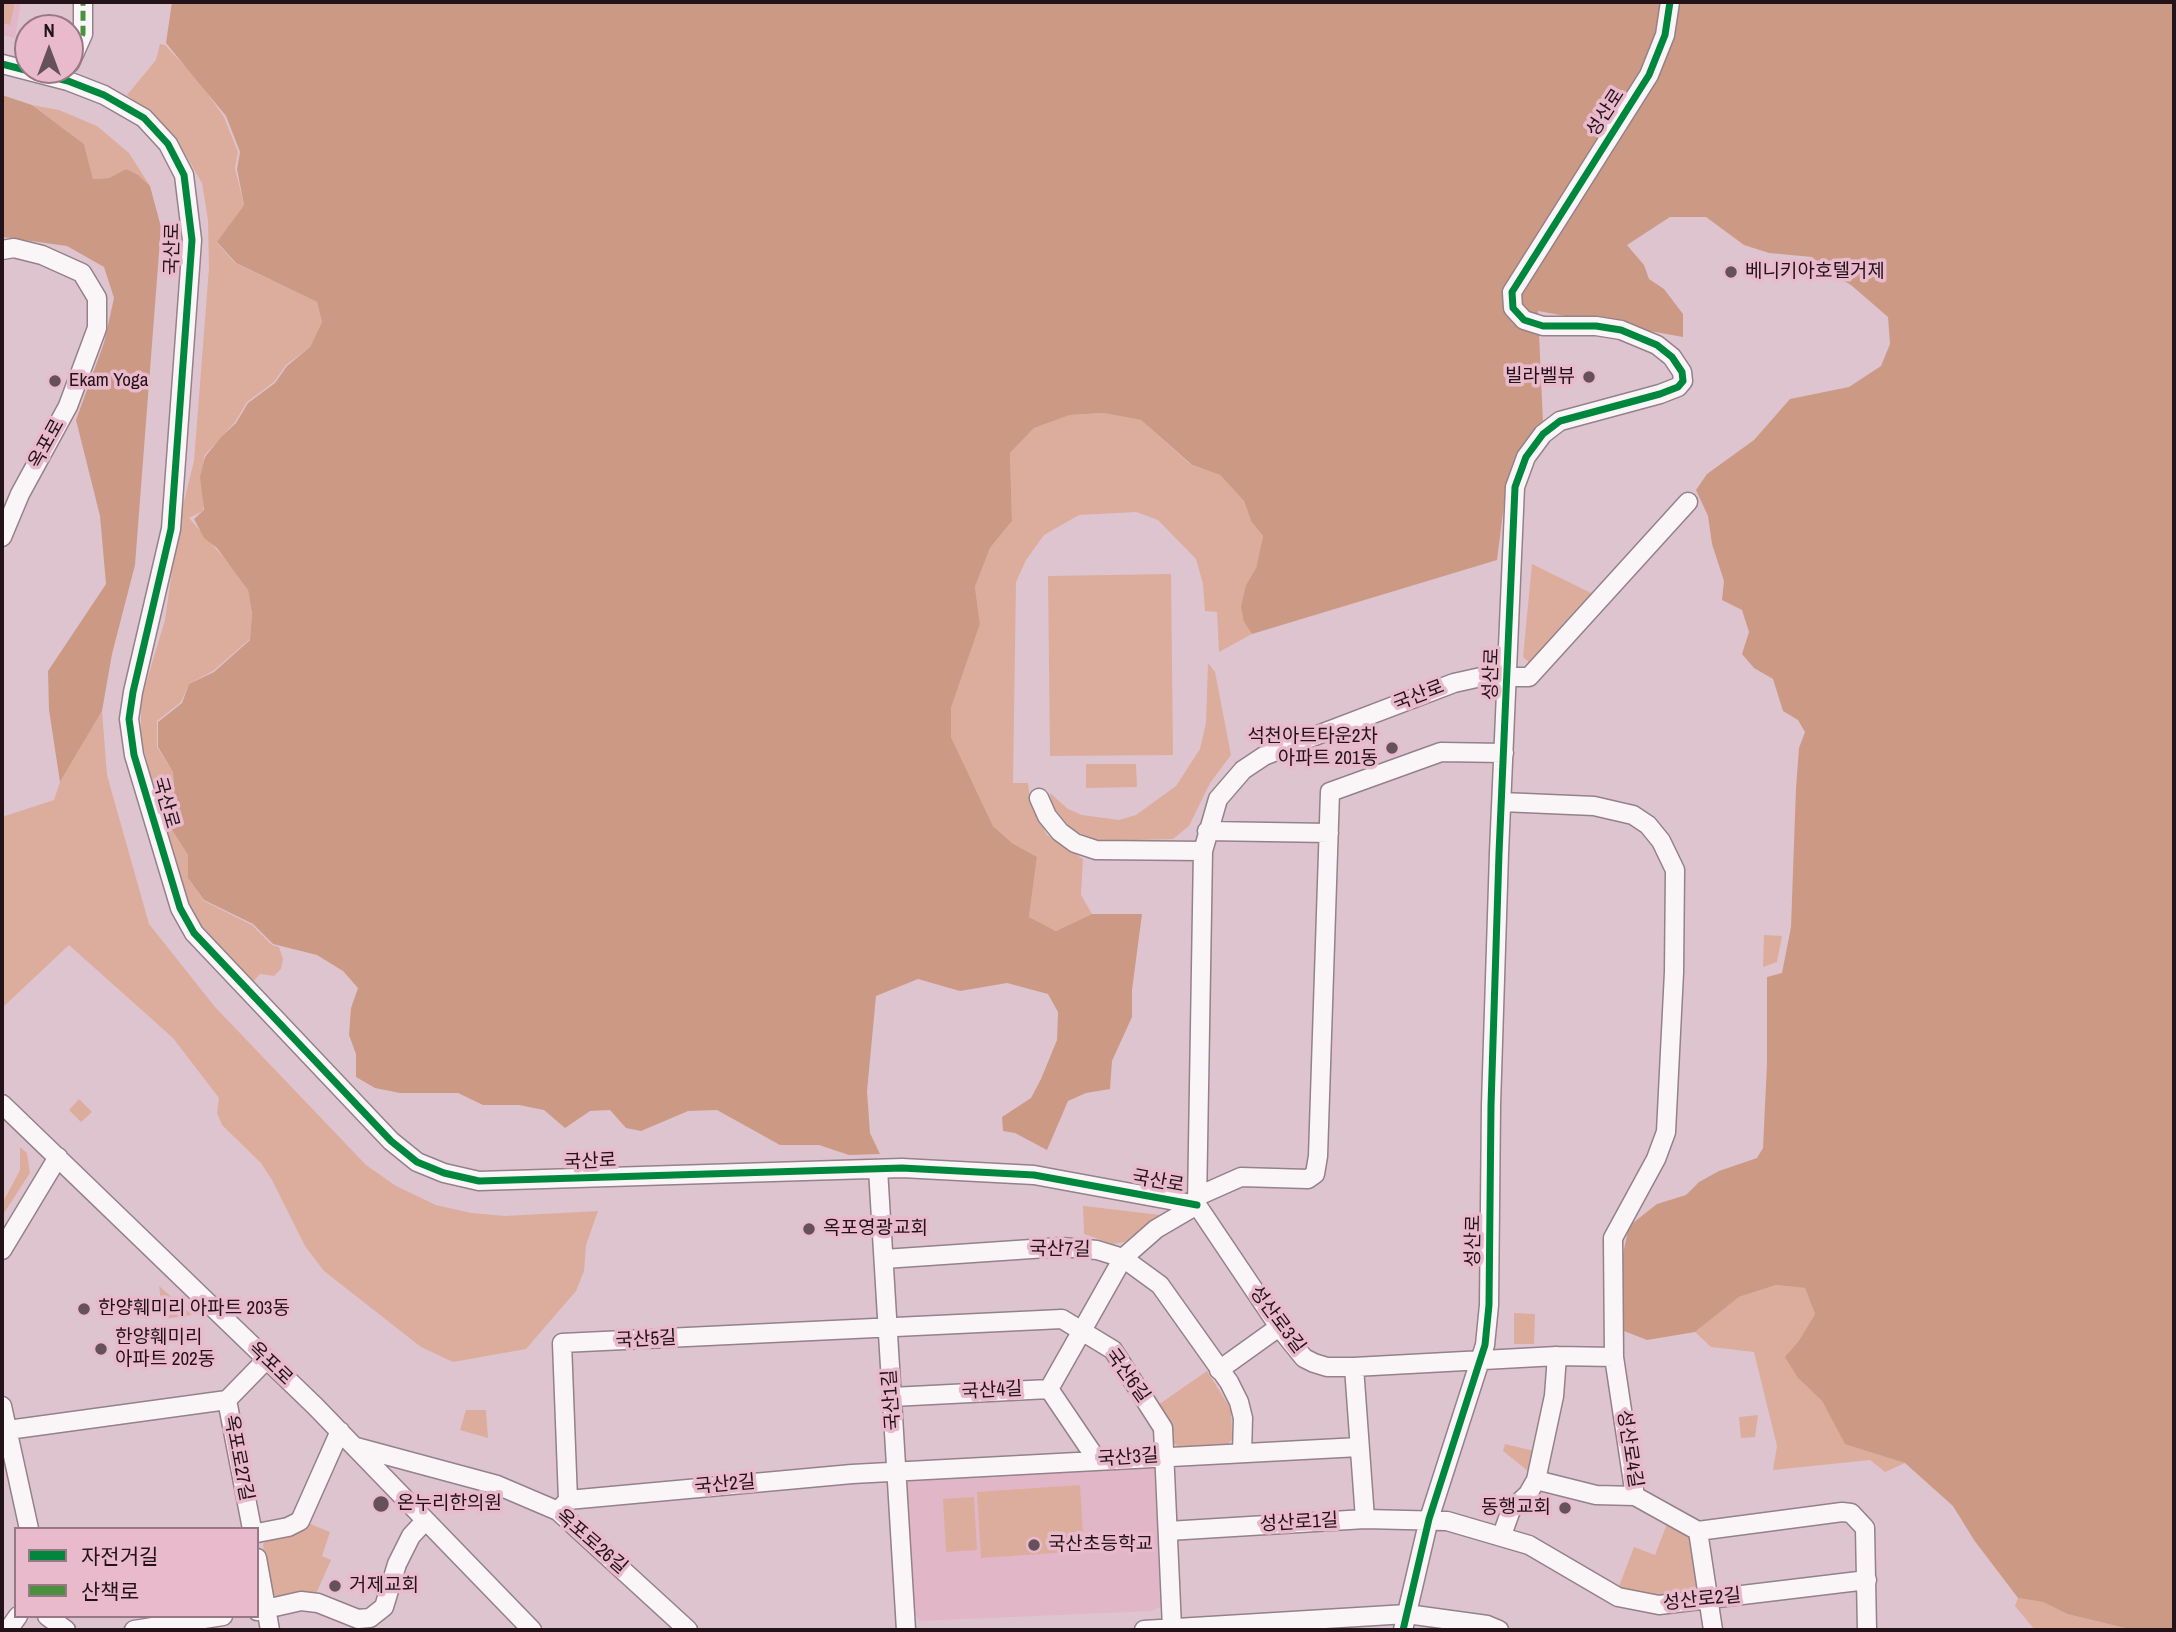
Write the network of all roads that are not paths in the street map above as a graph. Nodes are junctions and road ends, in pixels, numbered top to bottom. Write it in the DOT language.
graph roads {
  1 [pos="1670,2"];
  2 [pos="2,71"];
  3 [pos="84,81"];
  4 [pos="2,250"];
  5 [pos="1688,502"];
  6 [pos="2,537"];
  7 [pos="1508,676"];
  8 [pos="1504,753"];
  9 [pos="1039,798"];
  10 [pos="1502,802"];
  11 [pos="1207,831"];
  12 [pos="1329,833"];
  13 [pos="1203,851"];
  14 [pos="2,1104"];
  15 [pos="58,1157"];
  16 [pos="878,1175"];
  17 [pos="1194,1205"];
  18 [pos="2,1250"];
  19 [pos="1123,1258"];
  20 [pos="884,1259"];
  21 [pos="1279,1327"];
  22 [pos="888,1328"];
  23 [pos="1081,1329"];
  24 [pos="1557,1356"];
  25 [pos="1614,1357"];
  26 [pos="266,1360"];
  27 [pos="1480,1362"];
  28 [pos="1354,1367"];
  29 [pos="1219,1370"];
  30 [pos="1049,1390"];
  31 [pos="892,1397"];
  32 [pos="227,1400"];
  33 [pos="2,1406"];
  34 [pos="8,1430"];
  35 [pos="340,1431"];
  36 [pos="356,1447"];
  37 [pos="1359,1447"];
  38 [pos="1242,1453"];
  39 [pos="1165,1456"];
  40 [pos="1097,1460"];
  41 [pos="897,1472"];
  42 [pos="1536,1480"];
  43 [pos="1634,1496"];
  44 [pos="563,1505"];
  45 [pos="1365,1519"];
  46 [pos="1429,1519"];
  47 [pos="425,1521"];
  48 [pos="29,1527"];
  49 [pos="252,1527"];
  50 [pos="1168,1531"];
  51 [pos="1698,1531"];
  52 [pos="259,1533"];
  53 [pos="1502,1535"];
  54 [pos="259,1579"];
  55 [pos="1867,1580"];
  56 [pos="1709,1600"];
  57 [pos="262,1610"];
  58 [pos="50,1618"];
  59 [pos="210,1618"];
  60 [pos="1405,1622"];
  61 [pos="1172,1629"];
  62 [pos="66,1630"];
  63 [pos="134,1630"];
  64 [pos="270,1630"];
  65 [pos="532,1630"];
  66 [pos="688,1630"];
  67 [pos="906,1630"];
  68 [pos="1144,1630"];
  69 [pos="1499,1630"];
  70 [pos="1713,1630"];
  71 [pos="1867,1630"];
  1 -- 7 [label="street, 성산로"];
  2 -- 16 [label="street, 국산로"];
  3 -- 16 [label="street, 국산로"];
  4 -- 6 [label="street, 옥포로"];
  5 -- 7 [label="street, 국산로"];
  7 -- 8 [label="street, 성산로"];
  7 -- 11 [label="street, 국산로"];
  8 -- 10 [label="street, 성산로"];
  8 -- 12 [label="street"];
  9 -- 13 [label="street"];
  10 -- 25 [label="street, 성산로4길"];
  10 -- 27 [label="street, 성산로"];
  11 -- 12 [label="street"];
  11 -- 13 [label="street, 국산로"];
  12 -- 17 [label="street"];
  13 -- 17 [label="street, 국산로"];
  14 -- 15 [label="street, 옥포로"];
  15 -- 18 [label="street"];
  15 -- 26 [label="street, 옥포로"];
  16 -- 17 [label="street, 국산로"];
  16 -- 20 [label="street, 국산1길"];
  17 -- 19 [label="street"];
  17 -- 21 [label="street, 성산로3길"];
  19 -- 20 [label="street, 국산7길"];
  19 -- 23 [label="street"];
  19 -- 29 [label="street, 국산7길"];
  20 -- 22 [label="street, 국산1길"];
  21 -- 28 [label="street, 성산로3길"];
  21 -- 29 [label="street"];
  22 -- 23 [label="street, 국산6길"];
  22 -- 31 [label="street, 국산1길"];
  22 -- 44 [label="street, 국산5길"];
  23 -- 30 [label="street"];
  23 -- 39 [label="street, 국산6길"];
  24 -- 25 [label="street"];
  24 -- 27 [label="street"];
  24 -- 42 [label="street"];
  25 -- 43 [label="street, 성산로4길"];
  26 -- 32 [label="street, 옥포로27길"];
  26 -- 35 [label="street, 옥포로"];
  27 -- 28 [label="street, 성산로3길"];
  27 -- 46 [label="street, 성산로"];
  28 -- 37 [label="street"];
  29 -- 38 [label="street, 국산7길"];
  30 -- 31 [label="street, 국산4길"];
  30 -- 40 [label="street, 국산4길"];
  31 -- 41 [label="street, 국산1길"];
  32 -- 34 [label="street"];
  32 -- 49 [label="street, 옥포로27길"];
  33 -- 34 [label="street"];
  34 -- 48 [label="street"];
  35 -- 36 [label="street, 옥포로"];
  35 -- 52 [label="street"];
  36 -- 44 [label="street, 옥포로26길"];
  36 -- 47 [label="street, 옥포로"];
  37 -- 38 [label="street, 국산3길"];
  37 -- 45 [label="street"];
  38 -- 39 [label="street, 국산3길"];
  39 -- 40 [label="street, 국산3길"];
  39 -- 50 [label="street, 국산6길"];
  40 -- 41 [label="street, 국산3길"];
  41 -- 44 [label="street, 국산2길"];
  41 -- 67 [label="street, 국산1길"];
  42 -- 43 [label="street"];
  42 -- 53 [label="street"];
  43 -- 51 [label="street, 성산로4길"];
  44 -- 66 [label="street, 옥포로26길"];
  45 -- 46 [label="street, 성산로1길"];
  45 -- 50 [label="street, 성산로1길"];
  46 -- 53 [label="street, 성산로2길"];
  46 -- 60 [label="street, 성산로"];
  47 -- 57 [label="street"];
  47 -- 65 [label="street, 옥포로"];
  50 -- 61 [label="street, 국산6길"];
  51 -- 55 [label="street"];
  51 -- 56 [label="street"];
  53 -- 56 [label="street, 성산로2길"];
  54 -- 57 [label="street"];
  55 -- 56 [label="street, 성산로2길"];
  55 -- 71 [label="street"];
  56 -- 70 [label="street"];
  57 -- 64 [label="street"];
  58 -- 62 [label="street"];
  59 -- 63 [label="street"];
  60 -- 61 [label="street"];
  60 -- 69 [label="street"];
  61 -- 68 [label="street"];
}
